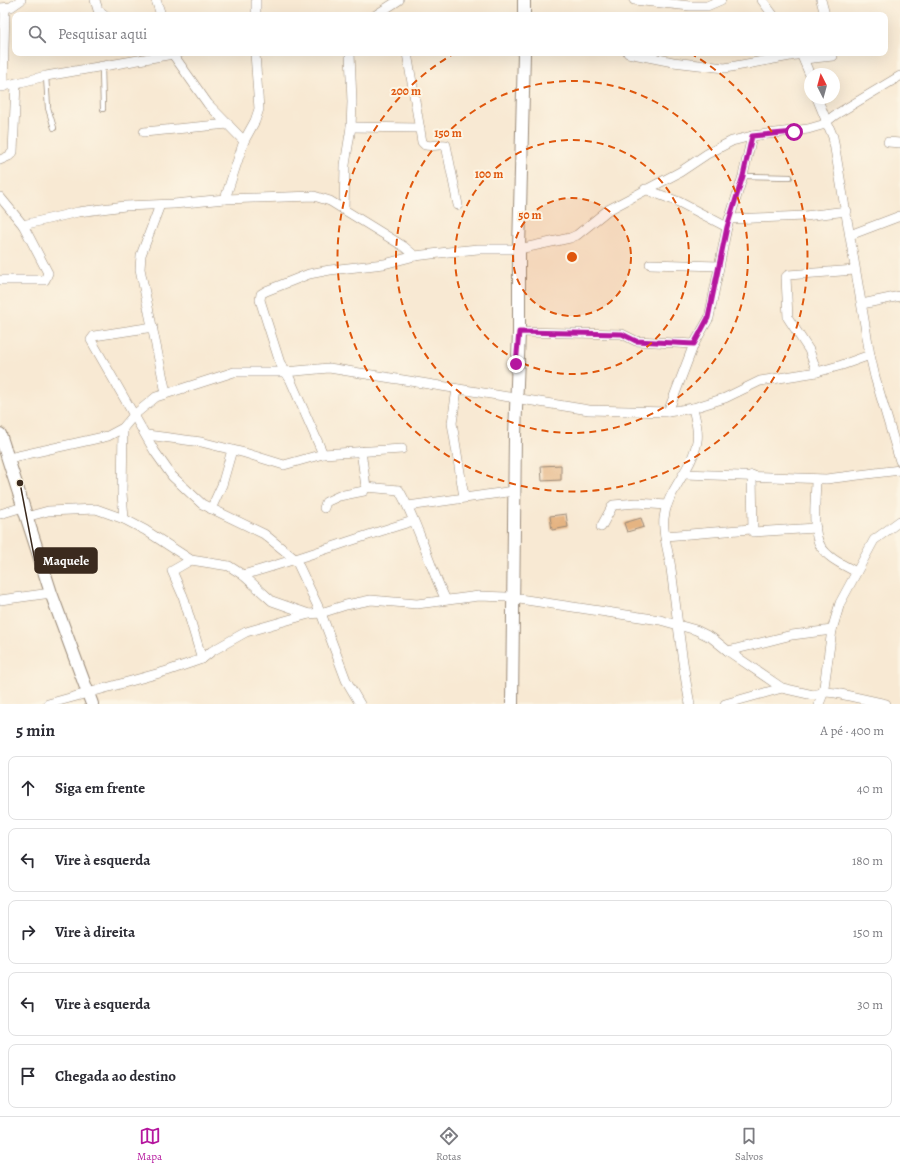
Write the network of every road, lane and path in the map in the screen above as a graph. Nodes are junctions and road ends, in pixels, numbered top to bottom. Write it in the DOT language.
graph roads {
  1 [pos="21,0"];
  2 [pos="95,0"];
  3 [pos="156,0"];
  4 [pos="256,0"];
  5 [pos="399,0"];
  6 [pos="524,0"];
  7 [pos="634,0"];
  8 [pos="721,0"];
  9 [pos="762,0"];
  10 [pos="821,0"];
  11 [pos="2,9"];
  12 [pos="101,12"];
  13 [pos="160,12"];
  14 [pos="256,12"];
  15 [pos="381,12"];
  16 [pos="524,12"];
  17 [pos="771,12"];
  18 [pos="824,12"];
  19 [pos="142,56"];
  20 [pos="176,56"];
  21 [pos="254,56"];
  22 [pos="350,56"];
  23 [pos="408,56"];
  24 [pos="524,56"];
  25 [pos="643,56"];
  26 [pos="796,56"];
  27 [pos="802,56"];
  28 [pos="102,66"];
  29 [pos="807,68"];
  30 [pos="46,76"];
  31 [pos="900,76"];
  32 [pos="16,83"];
  33 [pos="1,87"];
  34 [pos="819,104"];
  35 [pos="103,109"];
  36 [pos="826,122"];
  37 [pos="228,124"];
  38 [pos="351,127"];
  39 [pos="54,128"];
  40 [pos="420,128"];
  41 [pos="144,132"];
  42 [pos="752,136"];
  43 [pos="244,141"];
  44 [pos="888,142"];
  45 [pos="900,143"];
  46 [pos="0,160"];
  47 [pos="743,176"];
  48 [pos="790,177"];
  49 [pos="645,189"];
  50 [pos="0,197"];
  51 [pos="225,199"];
  52 [pos="160,205"];
  53 [pos="458,205"];
  54 [pos="344,210"];
  55 [pos="847,211"];
  56 [pos="900,216"];
  57 [pos="728,223"];
  58 [pos="22,225"];
  59 [pos="850,235"];
  60 [pos="519,249"];
  61 [pos="415,256"];
  62 [pos="650,264"];
  63 [pos="719,266"];
  64 [pos="855,270"];
  65 [pos="0,280"];
  66 [pos="900,296"];
  67 [pos="862,304"];
  68 [pos="153,327"];
  69 [pos="519,332"];
  70 [pos="694,344"];
  71 [pos="870,355"];
  72 [pos="285,372"];
  73 [pos="817,372"];
  74 [pos="457,389"];
  75 [pos="166,394"];
  76 [pos="516,398"];
  77 [pos="694,408"];
  78 [pos="668,412"];
  79 [pos="134,415"];
  80 [pos="123,428"];
  81 [pos="0,434"];
  82 [pos="147,435"];
  83 [pos="402,449"];
  84 [pos="232,450"];
  85 [pos="361,451"];
  86 [pos="323,454"];
  87 [pos="9,458"];
  88 [pos="900,461"];
  89 [pos="900,470"];
  90 [pos="684,474"];
  91 [pos="752,475"];
  92 [pos="816,479"];
  93 [pos="366,487"];
  94 [pos="514,491"];
  95 [pos="464,497"];
  96 [pos="667,505"];
  97 [pos="408,506"];
  98 [pos="324,508"];
  99 [pos="211,509"];
  100 [pos="25,512"];
  101 [pos="0,514"];
  102 [pos="124,519"];
  103 [pos="413,521"];
  104 [pos="900,521"];
  105 [pos="601,527"];
  106 [pos="816,528"];
  107 [pos="751,529"];
  108 [pos="665,536"];
  109 [pos="190,560"];
  110 [pos="296,560"];
  111 [pos="856,572"];
  112 [pos="243,575"];
  113 [pos="51,593"];
  114 [pos="513,598"];
  115 [pos="0,600"];
  116 [pos="446,600"];
  117 [pos="322,613"];
  118 [pos="309,614"];
  119 [pos="677,624"];
  120 [pos="832,630"];
  121 [pos="728,651"];
  122 [pos="202,659"];
  123 [pos="782,688"];
  124 [pos="823,694"];
  125 [pos="91,699"];
  126 [pos="48,704"];
  127 [pos="360,704"];
  128 [pos="512,704"];
  129 [pos="690,704"];
  130 [pos="725,704"];
  131 [pos="819,704"];
  132 [pos="886,704"];
  1 -- 11 [label="street"];
  2 -- 12 [label="street"];
  3 -- 13 [label="street"];
  4 -- 14 [label="street"];
  5 -- 15 [label="street"];
  6 -- 16 [label="street"];
  7 -- 8 [label="street"];
  9 -- 17 [label="street"];
  10 -- 18 [label="street"];
  11 -- 33 [label="street"];
  19 -- 28 [label="street"];
  20 -- 37 [label="street"];
  21 -- 43 [label="street"];
  22 -- 38 [label="street"];
  23 -- 40 [label="street"];
  24 -- 60 [label="street"];
  25 -- 26 [label="street"];
  27 -- 29 [label="street"];
  28 -- 30 [label="street"];
  28 -- 35 [label="lane"];
  30 -- 32 [label="street"];
  30 -- 39 [label="lane"];
  31 -- 36 [label="street"];
  32 -- 33 [label="street"];
  32 -- 46 [label="street"];
  34 -- 36 [label="street"];
  36 -- 42 [label="street"];
  36 -- 55 [label="street"];
  37 -- 41 [label="street"];
  37 -- 43 [label="street"];
  38 -- 40 [label="street"];
  38 -- 54 [label="street"];
  40 -- 53 [label="street"];
  42 -- 47 [label="street"];
  42 -- 49 [label="street"];
  43 -- 51 [label="street"];
  44 -- 45 [label="street"];
  47 -- 48 [label="lane"];
  47 -- 57 [label="street"];
  49 -- 57 [label="street"];
  49 -- 60 [label="street"];
  50 -- 58 [label="street"];
  51 -- 52 [label="street"];
  51 -- 54 [label="street"];
  52 -- 58 [label="street"];
  52 -- 68 [label="street"];
  54 -- 61 [label="street"];
  55 -- 57 [label="street"];
  55 -- 59 [label="street"];
  56 -- 59 [label="street"];
  57 -- 63 [label="street"];
  58 -- 65 [label="street"];
  59 -- 64 [label="street"];
  60 -- 61 [label="street"];
  60 -- 69 [label="street"];
  61 -- 72 [label="street"];
  62 -- 63 [label="street"];
  63 -- 70 [label="street"];
  64 -- 67 [label="street"];
  64 -- 73 [label="street"];
  66 -- 67 [label="street"];
  67 -- 71 [label="street"];
  68 -- 75 [label="street"];
  68 -- 79 [label="street"];
  69 -- 70 [label="street"];
  69 -- 76 [label="street"];
  70 -- 78 [label="street"];
  71 -- 73 [label="street"];
  71 -- 88 [label="street"];
  72 -- 74 [label="street"];
  72 -- 75 [label="street"];
  72 -- 86 [label="street"];
  73 -- 77 [label="street"];
  74 -- 76 [label="street"];
  74 -- 95 [label="street"];
  75 -- 79 [label="street"];
  76 -- 78 [label="street"];
  76 -- 94 [label="street"];
  77 -- 78 [label="street"];
  77 -- 90 [label="street"];
  79 -- 80 [label="street"];
  79 -- 82 [label="street"];
  80 -- 87 [label="street"];
  80 -- 102 [label="street"];
  81 -- 87 [label="street"];
  82 -- 84 [label="street"];
  82 -- 99 [label="street"];
  83 -- 85 [label="street"];
  84 -- 86 [label="street"];
  84 -- 99 [label="street"];
  85 -- 86 [label="street"];
  85 -- 93 [label="street"];
  87 -- 100 [label="street"];
  89 -- 92 [label="street"];
  90 -- 91 [label="street"];
  90 -- 96 [label="street"];
  91 -- 92 [label="street"];
  91 -- 107 [label="street"];
  92 -- 106 [label="street"];
  93 -- 97 [label="street"];
  93 -- 98 [label="street"];
  94 -- 95 [label="street"];
  94 -- 114 [label="street"];
  95 -- 97 [label="street"];
  96 -- 105 [label="street"];
  96 -- 108 [label="street"];
  97 -- 103 [label="street"];
  99 -- 110 [label="street"];
  100 -- 101 [label="street"];
  100 -- 102 [label="street"];
  100 -- 113 [label="street"];
  102 -- 109 [label="street"];
  103 -- 110 [label="street"];
  103 -- 116 [label="street"];
  104 -- 111 [label="street"];
  106 -- 107 [label="street"];
  106 -- 111 [label="street"];
  107 -- 108 [label="street"];
  108 -- 119 [label="street"];
  109 -- 112 [label="street"];
  109 -- 122 [label="street"];
  110 -- 112 [label="street"];
  110 -- 117 [label="street"];
  111 -- 120 [label="street"];
  112 -- 118 [label="street"];
  113 -- 115 [label="street"];
  113 -- 125 [label="street"];
  114 -- 116 [label="street"];
  114 -- 119 [label="street"];
  114 -- 128 [label="street"];
  116 -- 117 [label="street"];
  117 -- 118 [label="street"];
  117 -- 127 [label="street"];
  118 -- 122 [label="street"];
  119 -- 121 [label="street"];
  119 -- 129 [label="street"];
  120 -- 121 [label="street"];
  120 -- 124 [label="street"];
  121 -- 123 [label="street"];
  122 -- 125 [label="street"];
  123 -- 124 [label="street"];
  123 -- 130 [label="street"];
  124 -- 131 [label="street"];
  124 -- 132 [label="street"];
  125 -- 126 [label="street"];
}
